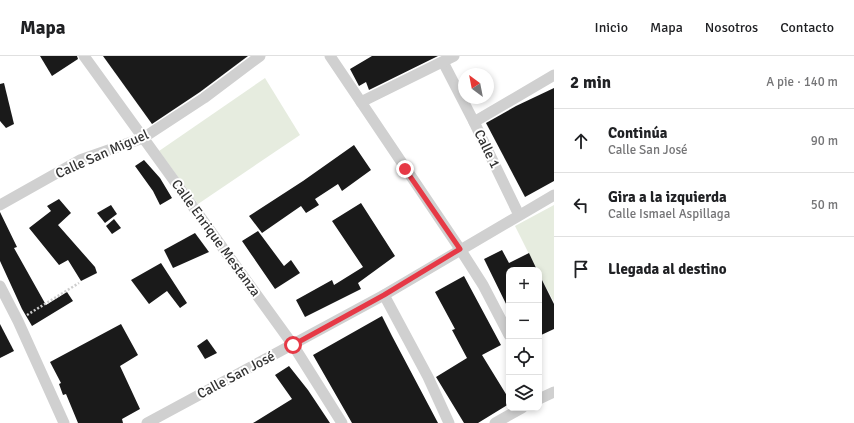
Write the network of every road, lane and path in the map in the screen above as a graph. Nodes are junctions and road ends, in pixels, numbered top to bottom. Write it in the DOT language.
graph roads {
  1 [pos="84,56"];
  2 [pos="260,56"];
  3 [pos="330,56"];
  4 [pos="454,56"];
  5 [pos="443,62"];
  6 [pos="554,75"];
  7 [pos="361,102"];
  8 [pos="474,122"];
  9 [pos="143,138"];
  10 [pos="554,195"];
  11 [pos="0,205"];
  12 [pos="519,215"];
  13 [pos="460,249"];
  14 [pos="80,283"];
  15 [pos="0,286"];
  16 [pos="384,295"];
  17 [pos="18,321"];
  18 [pos="506,329"];
  19 [pos="293,345"];
  20 [pos="554,392"];
  21 [pos="542,397"];
  22 [pos="517,411"];
  23 [pos="64,423"];
  24 [pos="147,423"];
  25 [pos="342,423"];
  26 [pos="449,423"];
  27 [pos="495,423"];
  1 -- 9 [label="street, Calle Enrique Mestanza"];
  2 -- 9 [label="street, Calle San Miguel"];
  3 -- 7 [label="street"];
  4 -- 5 [label="street"];
  5 -- 7 [label="street"];
  5 -- 8 [label="street"];
  6 -- 8 [label="street, Calle 1"];
  7 -- 13 [label="street"];
  8 -- 12 [label="street, Calle 1"];
  9 -- 11 [label="street, Calle San Miguel"];
  9 -- 19 [label="street, Calle Enrique Mestanza"];
  10 -- 12 [label="street, Calle San José"];
  12 -- 13 [label="street, Calle San José"];
  13 -- 16 [label="street, Calle San José"];
  13 -- 18 [label="street"];
  14 -- 17 [label="path"];
  15 -- 17 [label="street"];
  16 -- 19 [label="street, Calle San José"];
  16 -- 26 [label="street"];
  17 -- 23 [label="street"];
  19 -- 24 [label="street, Calle San José"];
  19 -- 25 [label="street, Calle Enrique Mestanza"];
  20 -- 21 [label="street"];
  22 -- 27 [label="street"];
}
